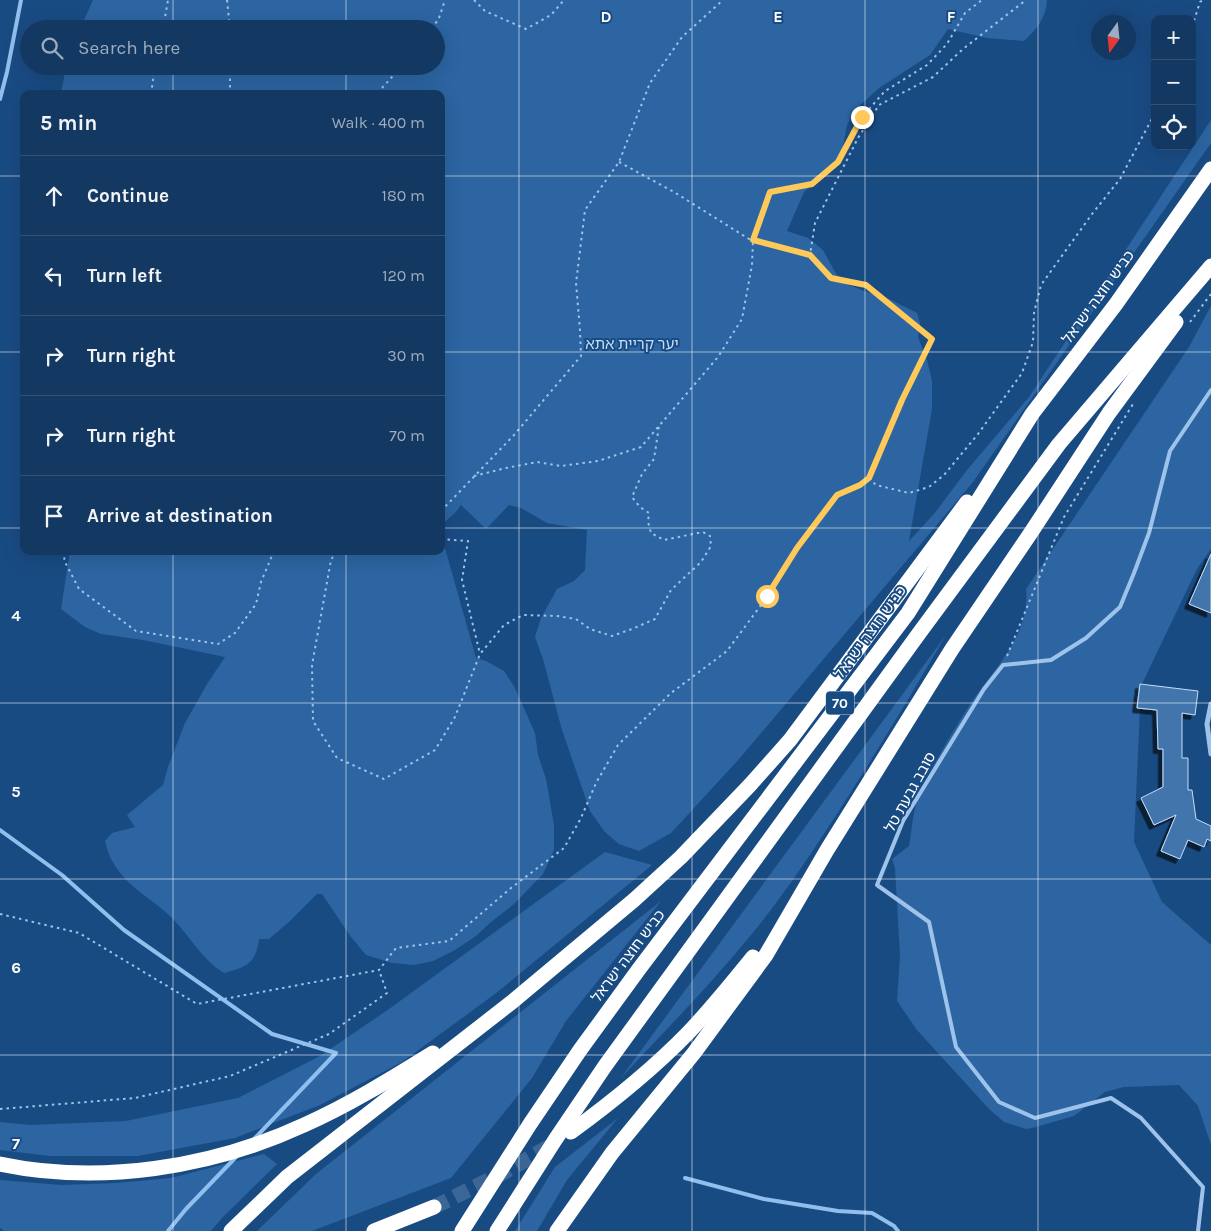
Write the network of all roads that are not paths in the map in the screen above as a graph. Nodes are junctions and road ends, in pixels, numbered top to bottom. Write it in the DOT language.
graph roads {
  1 [pos="1211,169"];
  2 [pos="1211,266"];
  3 [pos="1211,274"];
  4 [pos="1211,390"];
  5 [pos="1032,414"];
  6 [pos="1211,704"];
  7 [pos="1211,754"];
  8 [pos="827,850"];
  9 [pos="512,1002"];
  10 [pos="571,1132"];
  11 [pos="0,1164"];
  12 [pos="434,1207"];
  13 [pos="231,1231"];
  14 [pos="374,1231"];
  15 [pos="462,1231"];
  16 [pos="497,1231"];
  17 [pos="557,1231"];
  18 [pos="1198,1231"];
  1 -- 5 [label="highway, כביש חוצה ישראל / 70"];
  2 -- 16 [label="highway, 70"];
  3 -- 8 [label="highway"];
  4 -- 18 [label="lane, סובב גבעת טל"];
  5 -- 9 [label="highway"];
  5 -- 15 [label="highway, כביש חוצה ישראל / 70"];
  6 -- 7 [label="street"];
  8 -- 10 [label="highway"];
  8 -- 17 [label="highway"];
  9 -- 11 [label="highway"];
  9 -- 13 [label="highway"];
  12 -- 14 [label="highway"];
}
